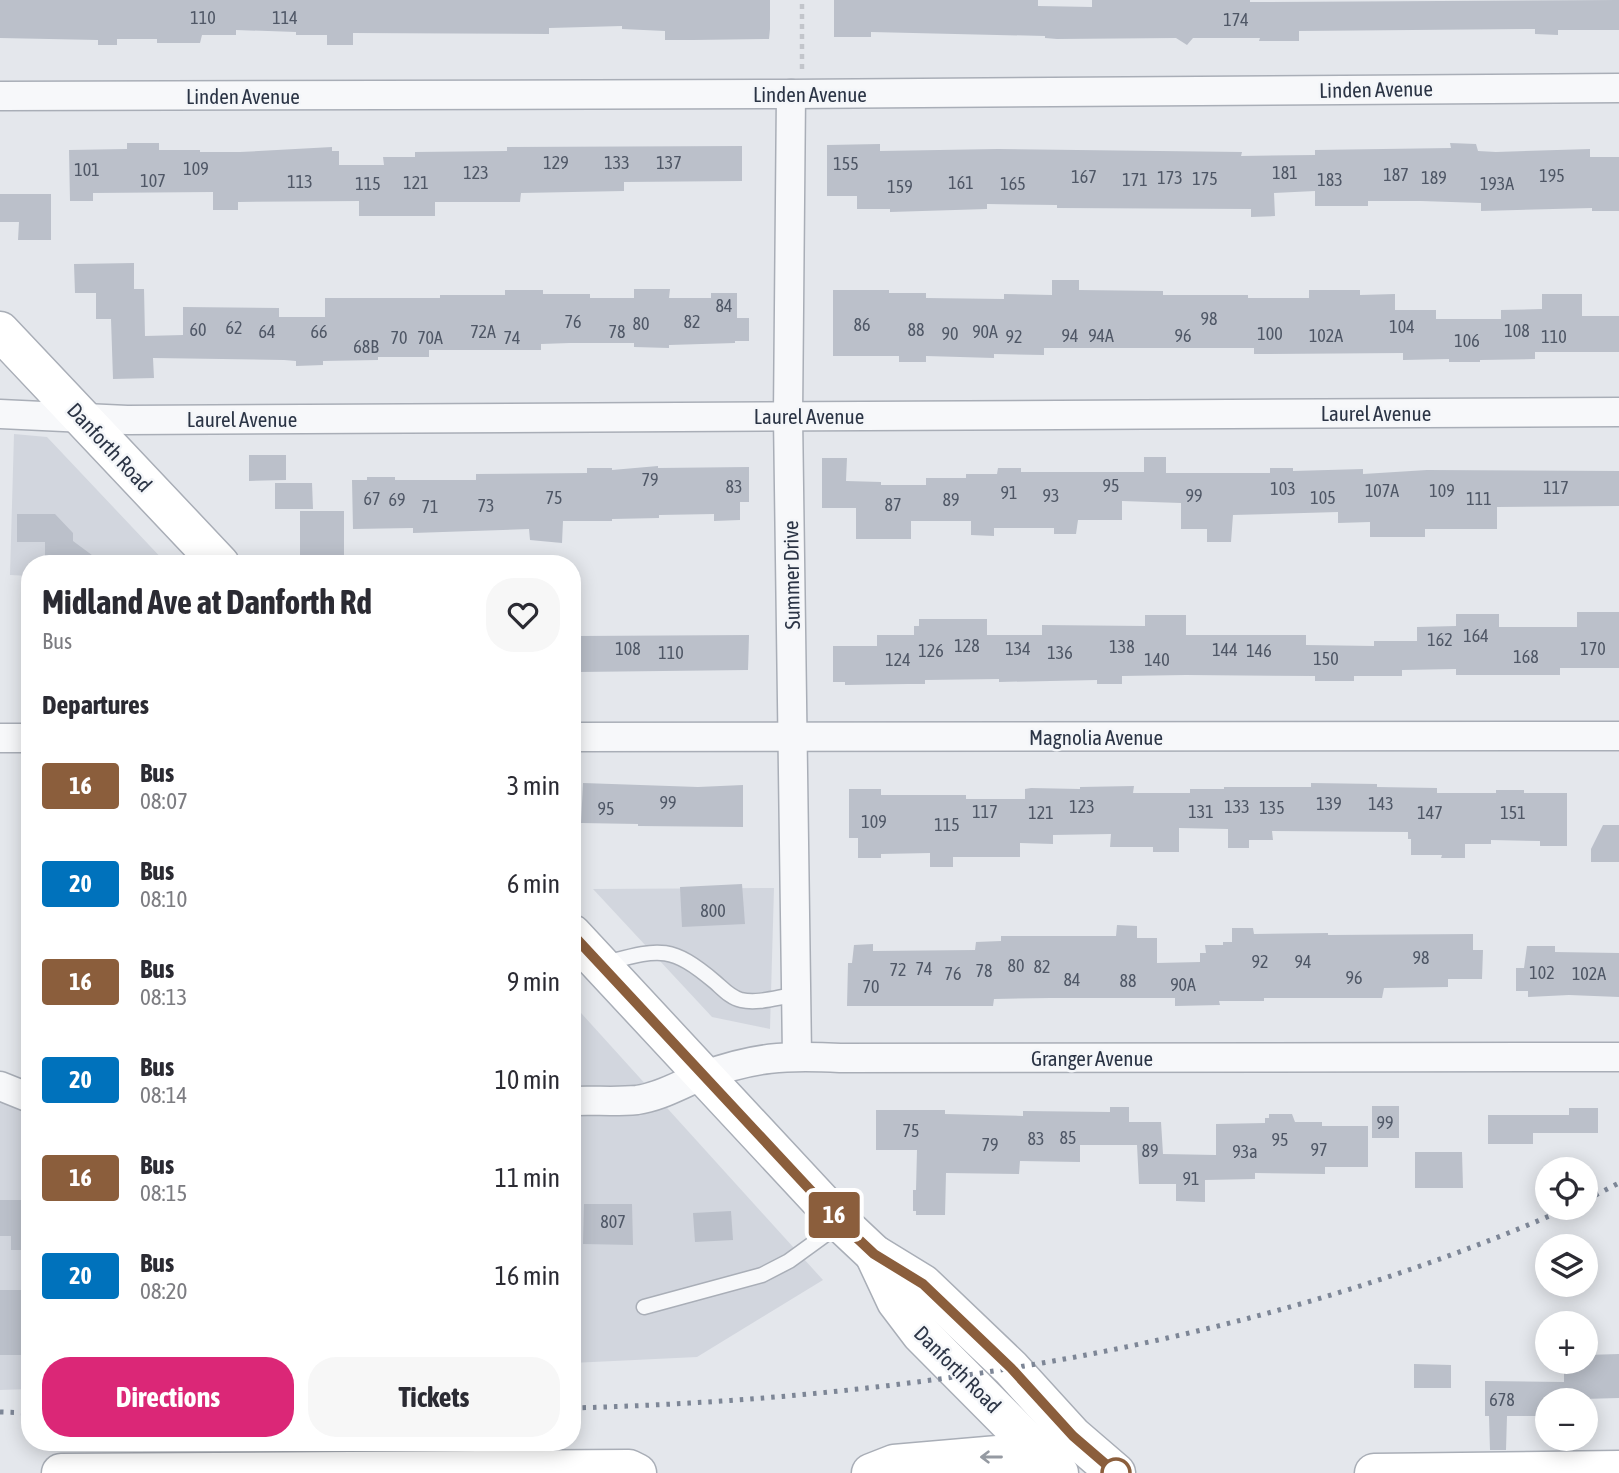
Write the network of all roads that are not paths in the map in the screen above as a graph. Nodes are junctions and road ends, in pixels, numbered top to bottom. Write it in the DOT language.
graph roads {
  1 [pos="1619,88"];
  2 [pos="791,94"];
  3 [pos="0,96"];
  4 [pos="0,331"];
  5 [pos="1619,412"];
  6 [pos="0,414"];
  7 [pos="788,416"];
  8 [pos="83,419"];
  9 [pos="211,555"];
  10 [pos="1619,736"];
  11 [pos="581,737"];
  12 [pos="793,737"];
  13 [pos="0,738"];
  14 [pos="21,738"];
  15 [pos="581,944"];
  16 [pos="600,964"];
  17 [pos="795,995"];
  18 [pos="797,1056"];
  19 [pos="1619,1057"];
  20 [pos="703,1076"];
  21 [pos="0,1086"];
  22 [pos="21,1094"];
  23 [pos="581,1101"];
  24 [pos="841,1223"];
  25 [pos="874,1254"];
  26 [pos="644,1307"];
  27 [pos="1619,1470"];
  28 [pos="252,1472"];
  29 [pos="61,1473"];
  30 [pos="637,1473"];
  31 [pos="870,1473"];
  32 [pos="1046,1473"];
  33 [pos="1059,1473"];
  34 [pos="1116,1473"];
  35 [pos="1374,1473"];
  1 -- 2 [label="street, Linden Avenue"];
  2 -- 3 [label="street, Linden Avenue"];
  2 -- 7 [label="street, Summer Drive"];
  4 -- 8 [label="main road, Danforth Road"];
  5 -- 7 [label="street, Laurel Avenue"];
  6 -- 8 [label="street, Laurel Avenue"];
  7 -- 8 [label="street, Laurel Avenue"];
  7 -- 12 [label="street, Summer Drive"];
  8 -- 9 [label="main road, Danforth Road"];
  10 -- 12 [label="street, Magnolia Avenue"];
  11 -- 12 [label="street, Magnolia Avenue"];
  12 -- 17 [label="street, Summer Drive"];
  13 -- 14 [label="street"];
  15 -- 16 [label="main road, Danforth Road"];
  16 -- 17 [label="lane"];
  16 -- 20 [label="main road, Danforth Road"];
  17 -- 18 [label="street, Summer Drive"];
  18 -- 19 [label="street, Granger Avenue"];
  18 -- 20 [label="street, Granger Avenue"];
  20 -- 23 [label="street, Granger Avenue"];
  20 -- 24 [label="main road, Danforth Road"];
  21 -- 22 [label="street"];
  24 -- 25 [label="main road, Danforth Road"];
  24 -- 26 [label="lane"];
  25 -- 33 [label="main road, Danforth Road"];
  25 -- 34 [label="main road, Danforth Road"];
  27 -- 35 [label="main road"];
  28 -- 29 [label="main road"];
  28 -- 30 [label="main road"];
  32 -- 31 [label="main road, one-way"];
}
